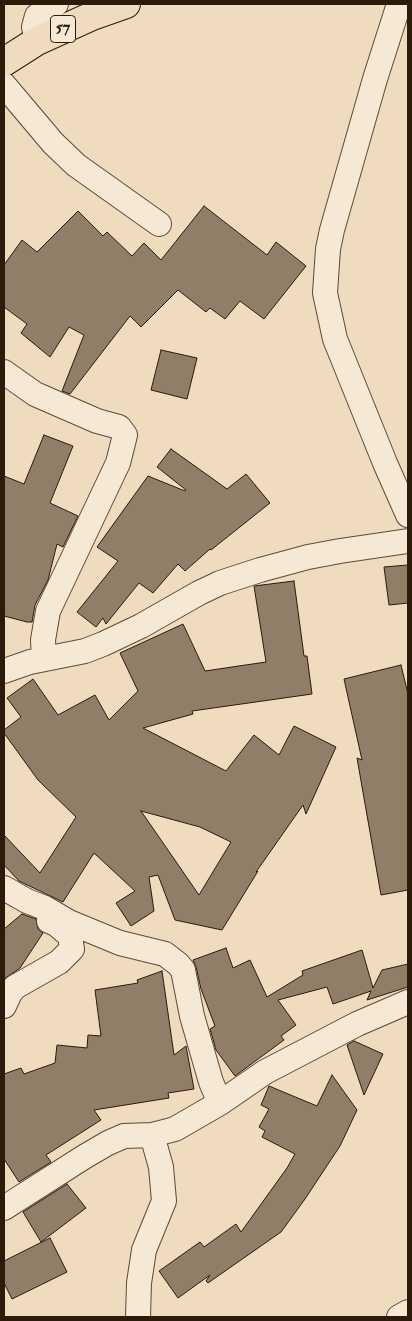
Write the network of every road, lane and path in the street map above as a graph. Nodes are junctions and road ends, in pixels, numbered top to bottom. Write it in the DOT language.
graph roads {
  1 [pos="56,4"];
  2 [pos="126,4"];
  3 [pos="399,4"];
  4 [pos="37,41"];
  5 [pos="4,62"];
  6 [pos="4,85"];
  7 [pos="159,224"];
  8 [pos="4,372"];
  9 [pos="408,515"];
  10 [pos="408,540"];
  11 [pos="44,659"];
  12 [pos="4,671"];
  13 [pos="4,888"];
  14 [pos="45,908"];
  15 [pos="408,1002"];
  16 [pos="4,1006"];
  17 [pos="220,1102"];
  18 [pos="152,1135"];
  19 [pos="4,1208"];
  20 [pos="408,1312"];
  21 [pos="138,1317"];
  22 [pos="399,1317"];
  1 -- 4 [label="street"];
  2 -- 4 [label="main road, 57"];
  3 -- 9 [label="street"];
  4 -- 5 [label="main road, 57"];
  6 -- 7 [label="street"];
  8 -- 11 [label="street"];
  10 -- 11 [label="street"];
  11 -- 12 [label="street"];
  13 -- 14 [label="street"];
  14 -- 16 [label="street"];
  14 -- 17 [label="street"];
  15 -- 17 [label="street"];
  17 -- 18 [label="street"];
  18 -- 19 [label="street"];
  18 -- 21 [label="street"];
  20 -- 22 [label="street"];
}
